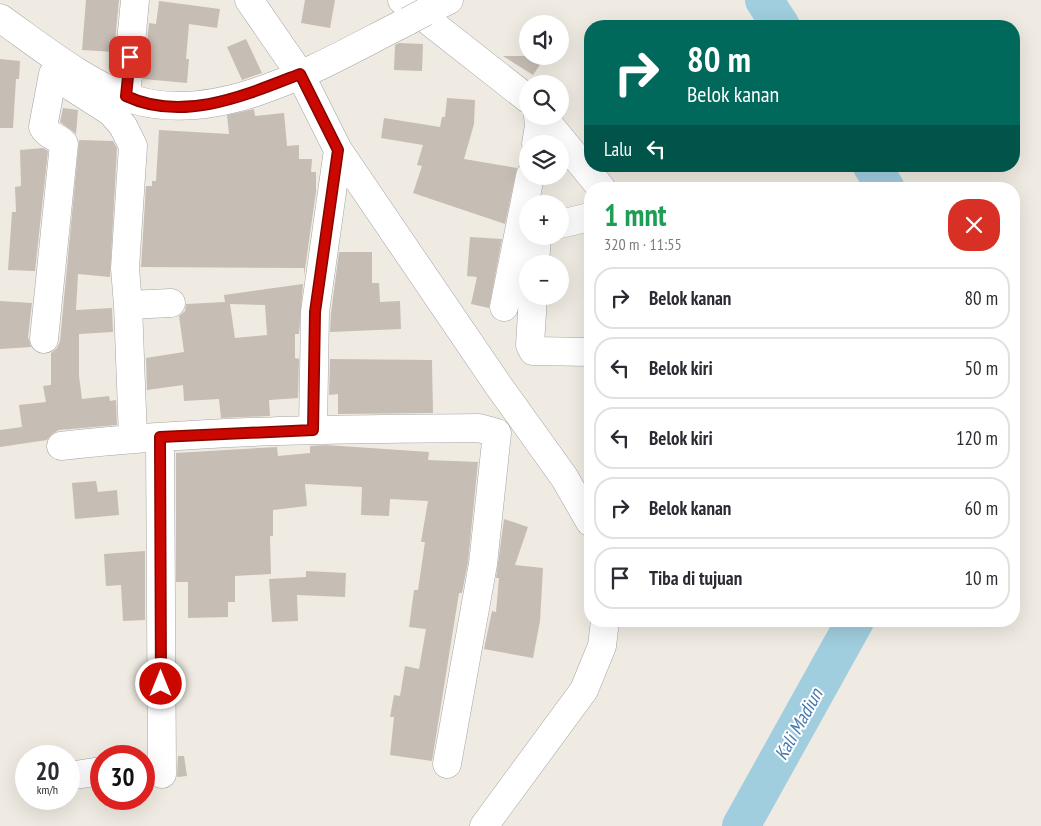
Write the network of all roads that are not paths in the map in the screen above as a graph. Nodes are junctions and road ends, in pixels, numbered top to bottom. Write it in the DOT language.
graph roads {
  1 [pos="135,0"];
  2 [pos="249,0"];
  3 [pos="449,0"];
  4 [pos="412,11"];
  5 [pos="0,18"];
  6 [pos="0,35"];
  7 [pos="53,74"];
  8 [pos="300,74"];
  9 [pos="519,92"];
  10 [pos="126,96"];
  11 [pos="548,125"];
  12 [pos="338,150"];
  13 [pos="584,168"];
  14 [pos="588,172"];
  15 [pos="596,182"];
  16 [pos="528,185"];
  17 [pos="584,218"];
  18 [pos="569,222"];
  19 [pos="171,303"];
  20 [pos="128,305"];
  21 [pos="532,305"];
  22 [pos="504,307"];
  23 [pos="44,339"];
  24 [pos="584,352"];
  25 [pos="313,430"];
  26 [pos="146,437"];
  27 [pos="61,446"];
  28 [pos="584,512"];
  29 [pos="604,627"];
  30 [pos="156,758"];
  31 [pos="447,764"];
  32 [pos="484,826"];
  1 -- 10 [label="street"];
  2 -- 8 [label="street"];
  3 -- 4 [label="street"];
  4 -- 8 [label="street"];
  4 -- 9 [label="street"];
  5 -- 10 [label="street"];
  6 -- 7 [label="street"];
  7 -- 20 [label="street"];
  7 -- 23 [label="street"];
  8 -- 10 [label="street"];
  8 -- 12 [label="street"];
  11 -- 13 [label="street"];
  12 -- 25 [label="street"];
  12 -- 28 [label="street"];
  14 -- 15 [label="street"];
  16 -- 22 [label="street"];
  17 -- 18 [label="street"];
  19 -- 20 [label="street"];
  20 -- 26 [label="street"];
  21 -- 24 [label="street"];
  25 -- 26 [label="street"];
  25 -- 31 [label="street"];
  26 -- 27 [label="street"];
  26 -- 30 [label="street"];
  29 -- 32 [label="street"];
}
